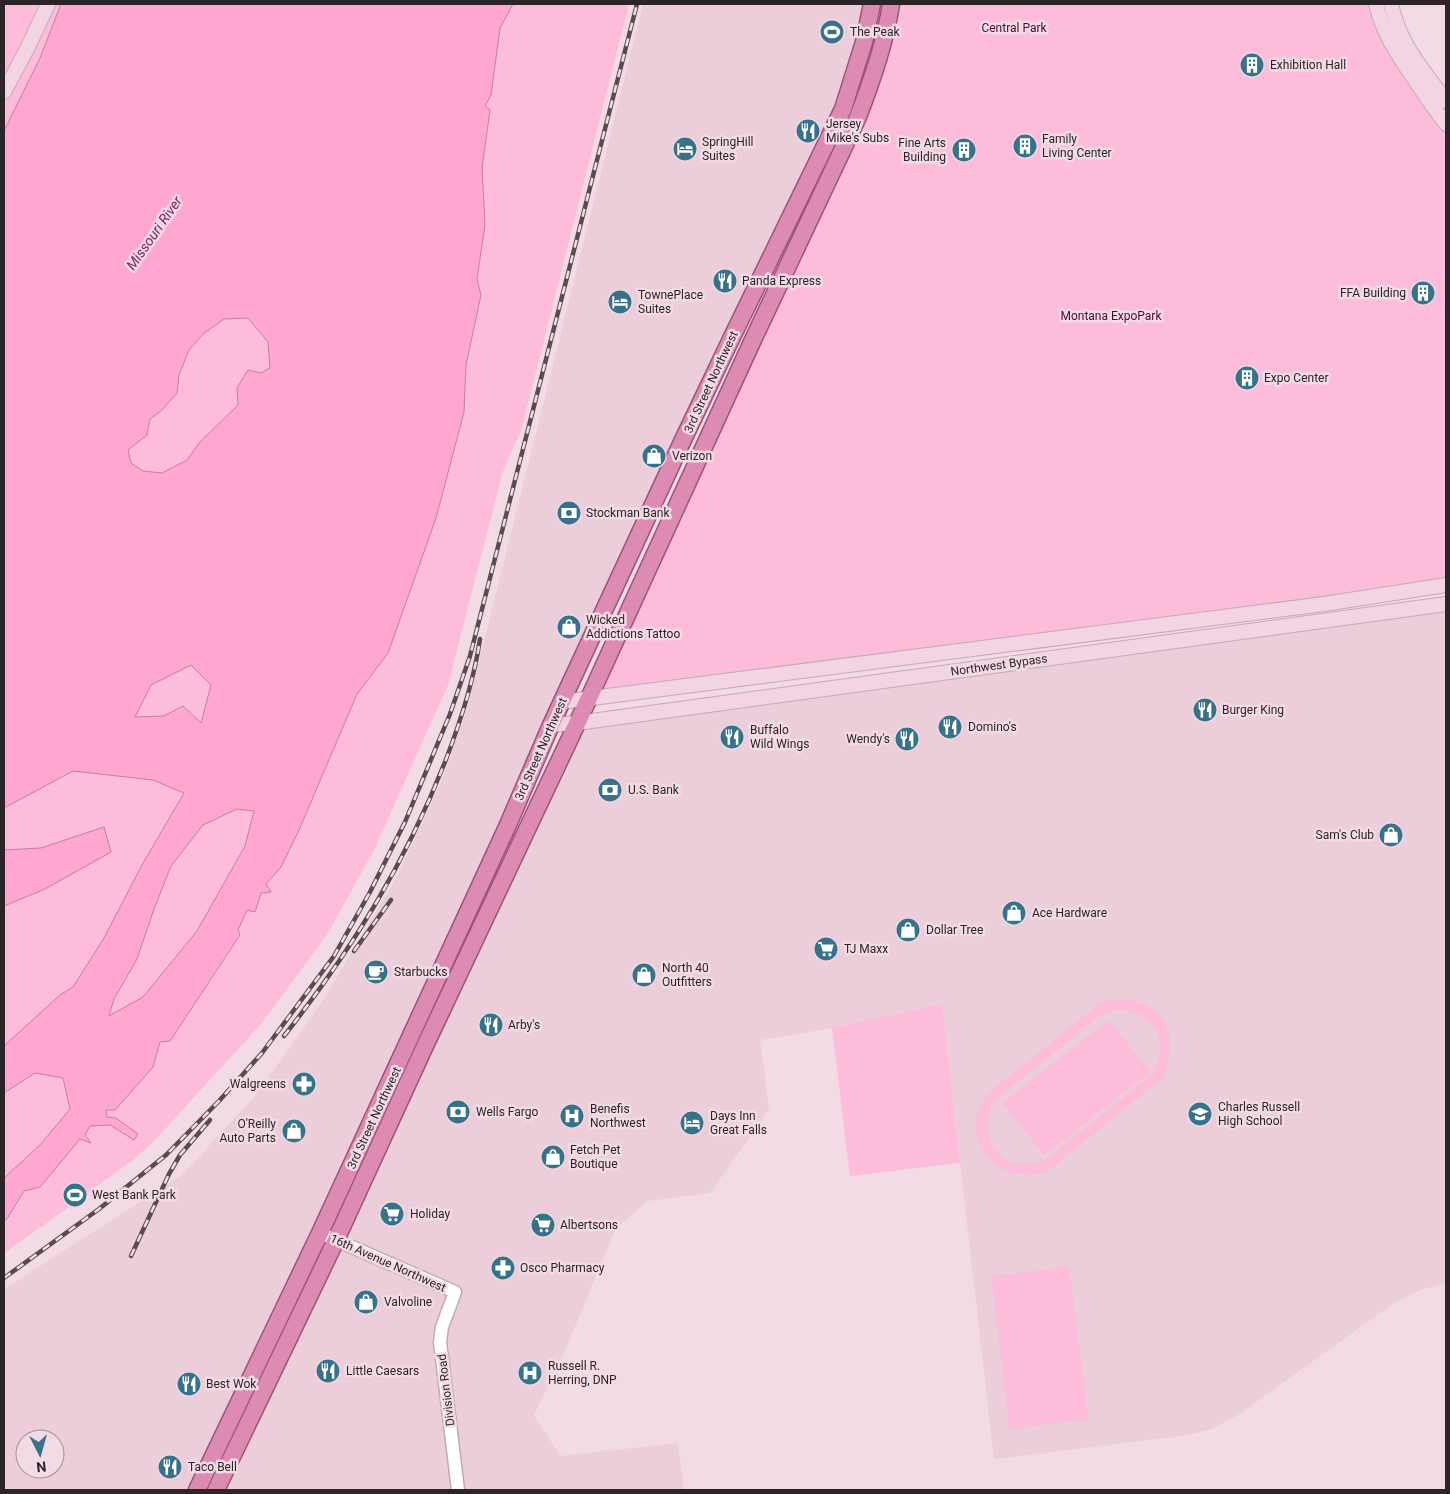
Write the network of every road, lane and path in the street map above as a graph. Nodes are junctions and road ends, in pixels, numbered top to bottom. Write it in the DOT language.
graph roads {
  1 [pos="48,4"];
  2 [pos="872,4"];
  3 [pos="890,4"];
  4 [pos="1376,4"];
  5 [pos="1391,4"];
  6 [pos="4,92"];
  7 [pos="1446,101"];
  8 [pos="1446,124"];
  9 [pos="1446,585"];
  10 [pos="1446,604"];
  11 [pos="589,698"];
  12 [pos="562,702"];
  13 [pos="577,722"];
  14 [pos="551,725"];
  15 [pos="417,1044"];
  16 [pos="320,1233"];
  17 [pos="336,1240"];
  18 [pos="455,1292"];
  19 [pos="197,1490"];
  20 [pos="216,1490"];
  21 [pos="458,1490"];
  1 -- 6 [label="main road"];
  2 -- 12 [label="highway, 3rd Street Northwest"];
  3 -- 11 [label="highway, 3rd Street Northwest"];
  4 -- 8 [label="main road"];
  5 -- 7 [label="main road"];
  9 -- 11 [label="main road, Northwest Bypass"];
  10 -- 13 [label="main road, Northwest Bypass"];
  11 -- 12 [label="main road, Northwest Bypass"];
  11 -- 13 [label="highway, 3rd Street Northwest"];
  12 -- 14 [label="highway, 3rd Street Northwest"];
  13 -- 14 [label="main road, Northwest Bypass"];
  13 -- 15 [label="highway, 3rd Street Northwest"];
  14 -- 15 [label="highway, 3rd Street Northwest"];
  15 -- 16 [label="highway, 3rd Street Northwest"];
  15 -- 17 [label="highway, 3rd Street Northwest"];
  16 -- 17 [label="street, 16th Avenue Northwest"];
  16 -- 19 [label="highway, 3rd Street Northwest"];
  17 -- 18 [label="street, 16th Avenue Northwest"];
  17 -- 20 [label="highway, 3rd Street Northwest"];
  18 -- 21 [label="street, Division Road"];
}
